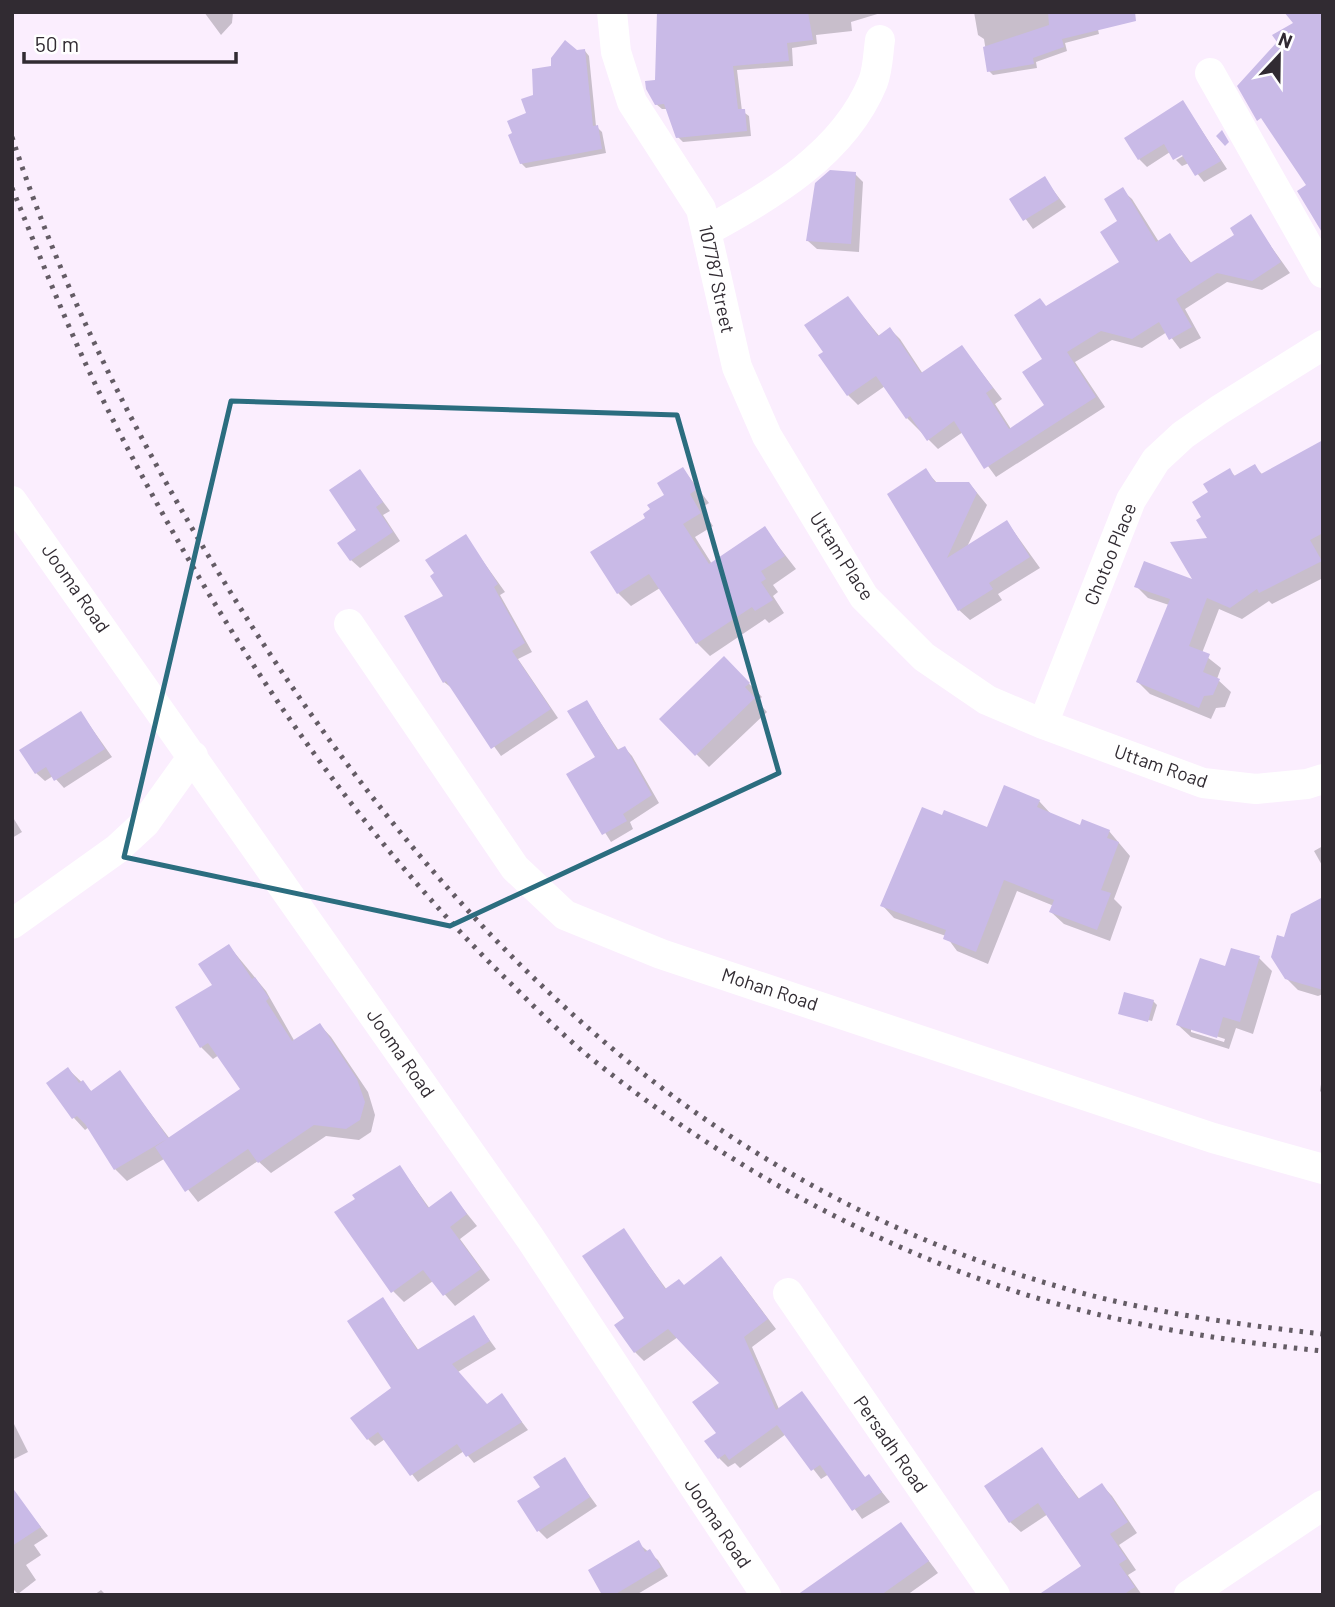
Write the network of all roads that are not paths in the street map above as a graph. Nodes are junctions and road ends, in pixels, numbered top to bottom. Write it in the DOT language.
graph roads {
  1 [pos="612,12"];
  2 [pos="880,40"];
  3 [pos="1210,73"];
  4 [pos="708,230"];
  5 [pos="1323,273"];
  6 [pos="1323,345"];
  7 [pos="767,436"];
  8 [pos="19,509"];
  9 [pos="349,624"];
  10 [pos="1044,724"];
  11 [pos="193,757"];
  12 [pos="1323,779"];
  13 [pos="12,924"];
  14 [pos="1323,1169"];
  15 [pos="788,1293"];
  16 [pos="1323,1505"];
  17 [pos="766,1595"];
  18 [pos="995,1595"];
  19 [pos="1189,1595"];
  1 -- 4 [label="street, 107787 Street"];
  2 -- 4 [label="street"];
  3 -- 5 [label="street"];
  4 -- 7 [label="street, 107787 Street"];
  6 -- 10 [label="street, Chotoo Place"];
  7 -- 10 [label="street, Uttam Place"];
  8 -- 11 [label="street, Jooma Road"];
  9 -- 14 [label="street, Mohan Road"];
  10 -- 12 [label="street, Uttam Road"];
  11 -- 13 [label="street"];
  11 -- 17 [label="street, Jooma Road"];
  15 -- 18 [label="street, Persadh Road"];
  16 -- 19 [label="street"];
}
